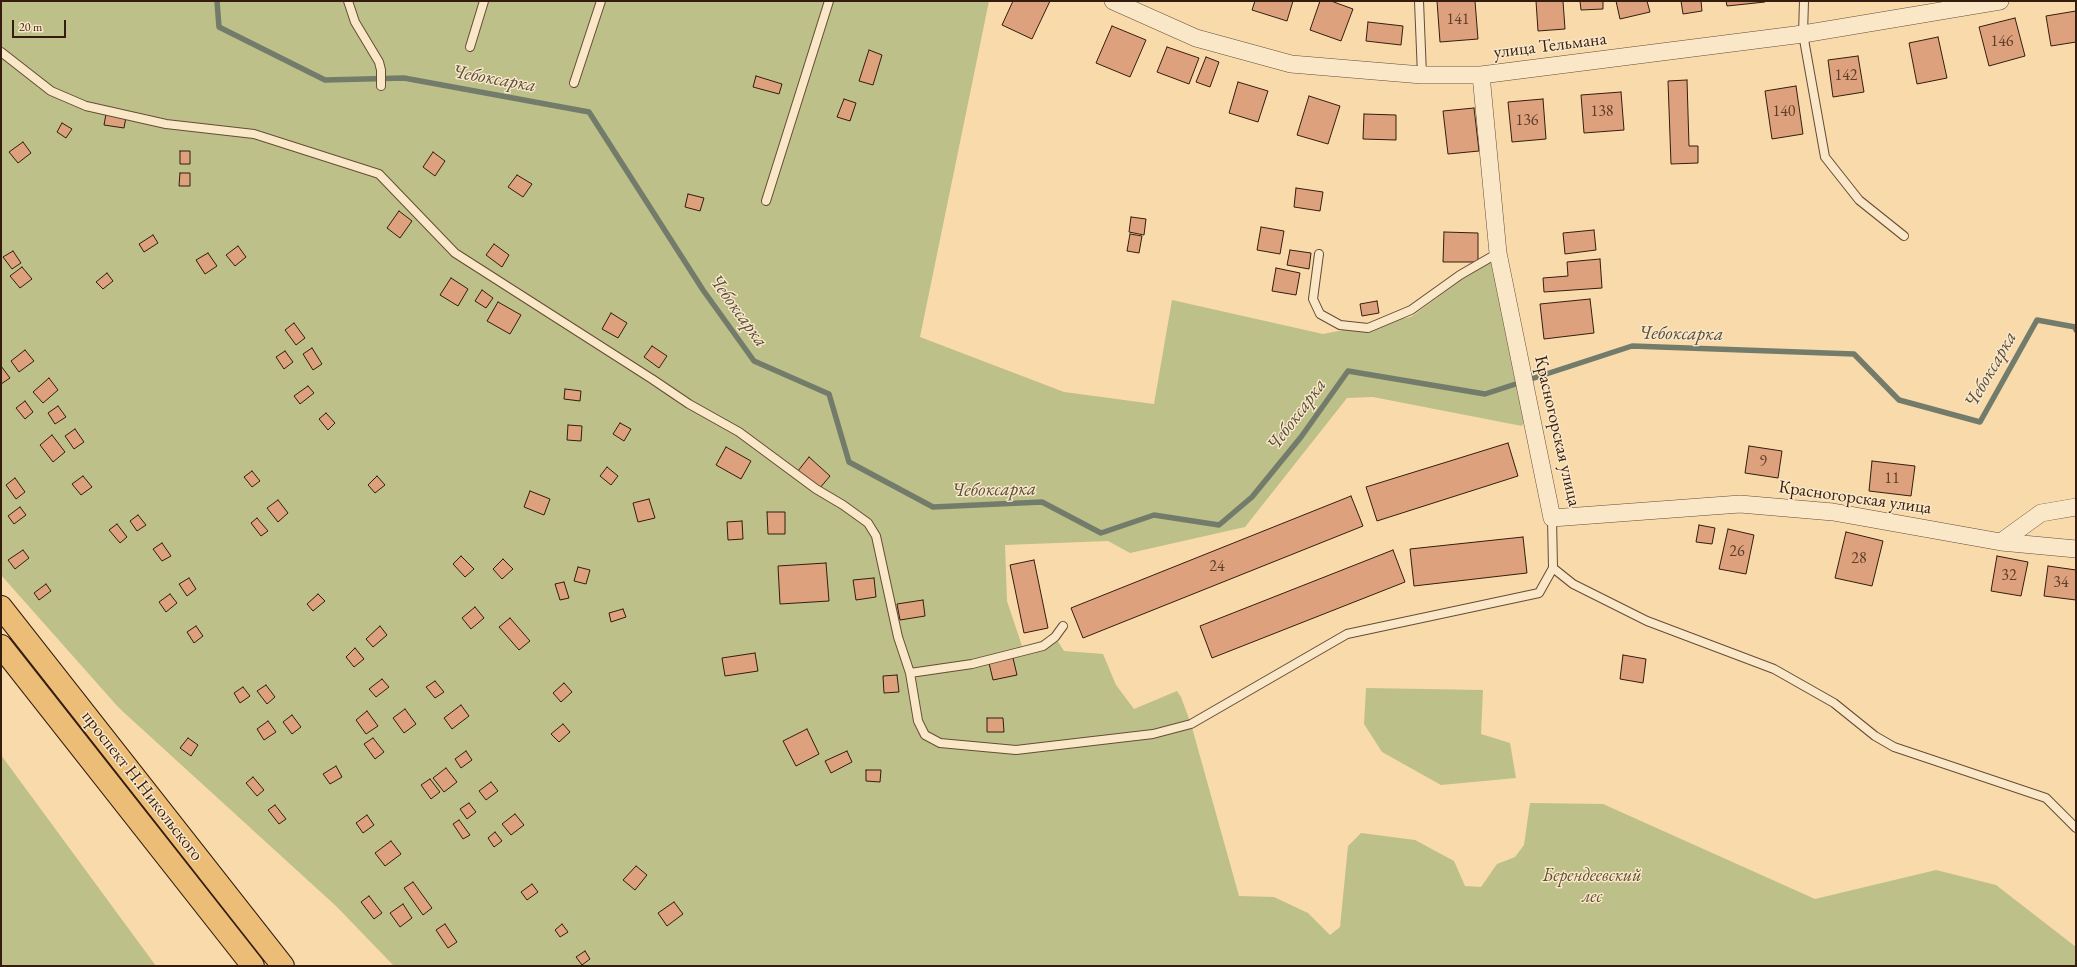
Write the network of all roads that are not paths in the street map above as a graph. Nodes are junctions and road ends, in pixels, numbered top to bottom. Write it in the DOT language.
graph roads {
  1 [pos="348,1"];
  2 [pos="484,1"];
  3 [pos="601,1"];
  4 [pos="829,1"];
  5 [pos="1113,1"];
  6 [pos="1419,1"];
  7 [pos="1804,1"];
  8 [pos="2000,1"];
  9 [pos="1803,34"];
  10 [pos="470,47"];
  11 [pos="1,52"];
  12 [pos="1422,75"];
  13 [pos="1481,75"];
  14 [pos="574,83"];
  15 [pos="381,86"];
  16 [pos="766,201"];
  17 [pos="1904,236"];
  18 [pos="1498,253"];
  19 [pos="1319,254"];
  20 [pos="2076,507"];
  21 [pos="1552,518"];
  22 [pos="2001,542"];
  23 [pos="2076,549"];
  24 [pos="1553,568"];
  25 [pos="1,607"];
  26 [pos="1063,626"];
  27 [pos="1,646"];
  28 [pos="910,673"];
  29 [pos="2076,828"];
  30 [pos="253,966"];
  31 [pos="283,966"];
  1 -- 15 [label="lane"];
  2 -- 10 [label="lane"];
  3 -- 14 [label="lane"];
  4 -- 16 [label="lane"];
  5 -- 12 [label="street, улица Тельмана"];
  6 -- 12 [label="lane"];
  7 -- 9 [label="lane"];
  8 -- 9 [label="street, улица Тельмана"];
  9 -- 13 [label="street, улица Тельмана"];
  9 -- 17 [label="lane"];
  11 -- 28 [label="lane"];
  12 -- 13 [label="street, улица Тельмана"];
  13 -- 18 [label="street, Красногорская улица"];
  18 -- 19 [label="lane"];
  18 -- 21 [label="street, Красногорская улица"];
  20 -- 22 [label="street"];
  21 -- 22 [label="street, Красногорская улица"];
  21 -- 24 [label="lane"];
  22 -- 23 [label="street, Красногорская улица"];
  24 -- 28 [label="lane"];
  24 -- 29 [label="lane"];
  25 -- 31 [label="main road, проспект Н.Никольского"];
  26 -- 28 [label="lane"];
  27 -- 30 [label="main road, проспект Н.Никольского"];
}
